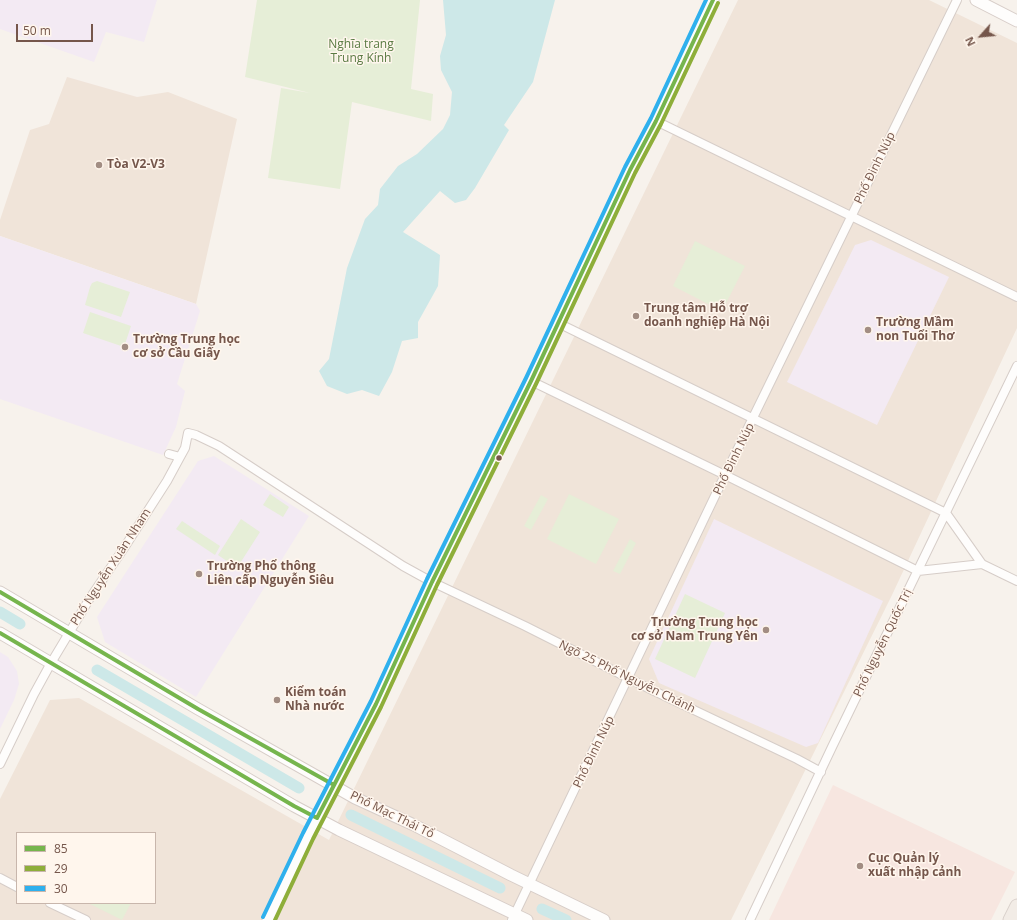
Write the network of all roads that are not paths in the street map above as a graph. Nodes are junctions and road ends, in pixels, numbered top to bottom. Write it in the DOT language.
graph roads {
  1 [pos="713,0"];
  2 [pos="957,0"];
  3 [pos="976,0"];
  4 [pos="1017,21"];
  5 [pos="656,121"];
  6 [pos="851,217"];
  7 [pos="1017,297"];
  8 [pos="558,323"];
  9 [pos="1017,366"];
  10 [pos="531,381"];
  11 [pos="753,418"];
  12 [pos="188,433"];
  13 [pos="169,454"];
  14 [pos="180,457"];
  15 [pos="726,475"];
  16 [pos="946,513"];
  17 [pos="982,564"];
  18 [pos="918,571"];
  19 [pos="1017,581"];
  20 [pos="432,582"];
  21 [pos="0,592"];
  22 [pos="0,633"];
  23 [pos="69,634"];
  24 [pos="51,663"];
  25 [pos="629,679"];
  26 [pos="0,764"];
  27 [pos="821,772"];
  28 [pos="334,786"];
  29 [pos="317,818"];
  30 [pos="0,878"];
  31 [pos="529,884"];
  32 [pos="16,886"];
  33 [pos="52,904"];
  34 [pos="1017,906"];
  35 [pos="514,917"];
  36 [pos="86,920"];
  37 [pos="268,920"];
  38 [pos="527,920"];
  39 [pos="604,920"];
  40 [pos="750,920"];
  41 [pos="1010,920"];
  1 -- 5 [label="street"];
  2 -- 6 [label="street, Phố Đinh Núp"];
  3 -- 4 [label="street"];
  5 -- 6 [label="street"];
  5 -- 8 [label="street"];
  6 -- 7 [label="street"];
  6 -- 11 [label="street, Phố Đinh Núp"];
  8 -- 10 [label="street"];
  8 -- 11 [label="street"];
  9 -- 16 [label="street, Phố Nguyễn Quốc Trị"];
  10 -- 15 [label="street"];
  10 -- 20 [label="street"];
  11 -- 15 [label="street, Phố Đinh Núp"];
  11 -- 16 [label="street"];
  12 -- 14 [label="street, Phố Nguyễn Xuân Nham"];
  12 -- 20 [label="street, Ngõ 25 Phố Nguyễn Chánh"];
  13 -- 14 [label="street"];
  14 -- 23 [label="street, Phố Nguyễn Xuân Nham"];
  15 -- 18 [label="street"];
  15 -- 25 [label="street, Phố Đinh Núp"];
  16 -- 17 [label="street"];
  16 -- 18 [label="street, Phố Nguyễn Quốc Trị"];
  17 -- 18 [label="street"];
  17 -- 19 [label="street"];
  18 -- 27 [label="street, Phố Nguyễn Quốc Trị"];
  20 -- 25 [label="street, Ngõ 25 Phố Nguyễn Chánh"];
  20 -- 28 [label="street"];
  21 -- 23 [label="street, Phố Mạc Thái Tổ"];
  22 -- 24 [label="street"];
  23 -- 24 [label="street, Phố Nguyễn Xuân Nham"];
  23 -- 28 [label="street, Phố Mạc Thái Tổ"];
  24 -- 26 [label="street, Phố Nguyễn Xuân Nham"];
  24 -- 29 [label="street"];
  25 -- 27 [label="street, Ngõ 25 Phố Nguyễn Chánh"];
  25 -- 31 [label="street, Phố Đinh Núp"];
  27 -- 40 [label="street, Phố Nguyễn Quốc Trị"];
  28 -- 29 [label="street"];
  28 -- 31 [label="street, Phố Mạc Thái Tổ"];
  29 -- 35 [label="street"];
  29 -- 37 [label="street"];
  30 -- 32 [label="street"];
  31 -- 35 [label="street, Phố Đinh Núp"];
  31 -- 39 [label="street, Phố Mạc Thái Tổ"];
  33 -- 36 [label="street"];
  34 -- 41 [label="main road"];
  35 -- 38 [label="street"];
}
